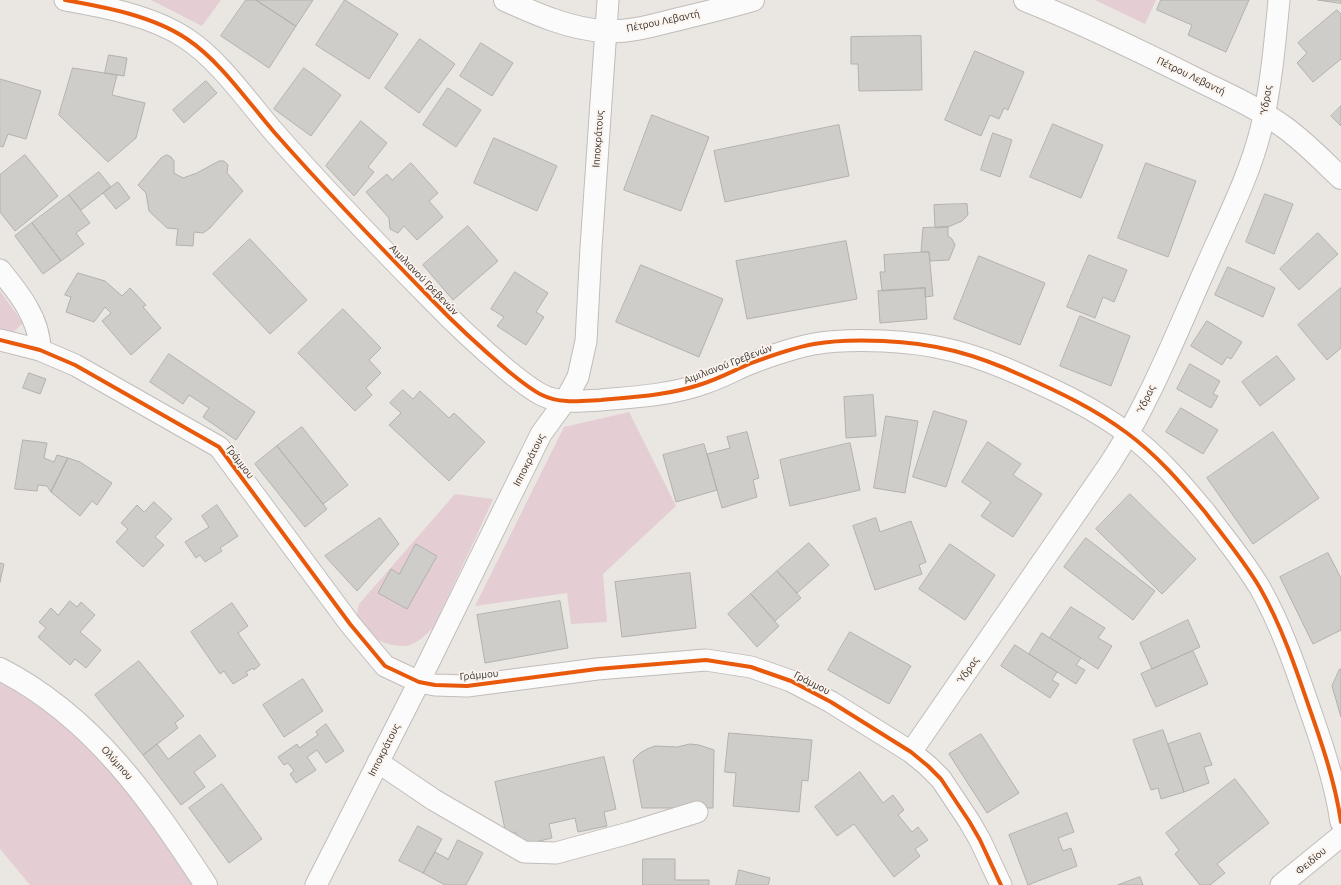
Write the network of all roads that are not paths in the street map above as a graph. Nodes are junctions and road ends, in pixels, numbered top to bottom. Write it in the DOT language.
graph roads {
  1 [pos="505,0"];
  2 [pos="608,0"];
  3 [pos="753,0"];
  4 [pos="1025,0"];
  5 [pos="1280,0"];
  6 [pos="77,1"];
  7 [pos="605,31"];
  8 [pos="1264,114"];
  9 [pos="1341,178"];
  10 [pos="0,270"];
  11 [pos="0,340"];
  12 [pos="40,350"];
  13 [pos="565,401"];
  14 [pos="1128,434"];
  15 [pos="0,669"];
  16 [pos="419,682"];
  17 [pos="911,752"];
  18 [pos="378,762"];
  19 [pos="697,812"];
  20 [pos="1341,822"];
  21 [pos="1341,836"];
  22 [pos="206,885"];
  23 [pos="316,885"];
  24 [pos="1001,885"];
  25 [pos="1281,885"];
  1 -- 7 [label="street, Πέτρου Λεβαντή"];
  2 -- 7 [label="street, Ιπποκράτους"];
  3 -- 7 [label="street, Πέτρου Λεβαντή"];
  4 -- 8 [label="street, Πέτρου Λεβαντή"];
  5 -- 8 [label="street, Ύδρας"];
  6 -- 13 [label="street, Αιμιλιανού Γρεβενών"];
  7 -- 13 [label="street, Ιπποκράτους"];
  8 -- 9 [label="street, Πέτρου Λεβαντή"];
  8 -- 14 [label="street, Ύδρας"];
  10 -- 12 [label="street"];
  11 -- 12 [label="street, Γράμμου"];
  12 -- 16 [label="street, Γράμμου"];
  13 -- 14 [label="street, Αιμιλιανού Γρεβενών"];
  13 -- 16 [label="street, Ιπποκράτους"];
  14 -- 17 [label="street, Ύδρας"];
  14 -- 20 [label="street, Αιμιλιανού Γρεβενών"];
  15 -- 22 [label="street, Ολύμπου"];
  16 -- 17 [label="street, Γράμμου"];
  16 -- 18 [label="street, Ιπποκράτους"];
  17 -- 24 [label="street, Γράμμου"];
  18 -- 19 [label="street"];
  18 -- 23 [label="street, Ιπποκράτους"];
  21 -- 25 [label="street, Φειδίου"];
}
